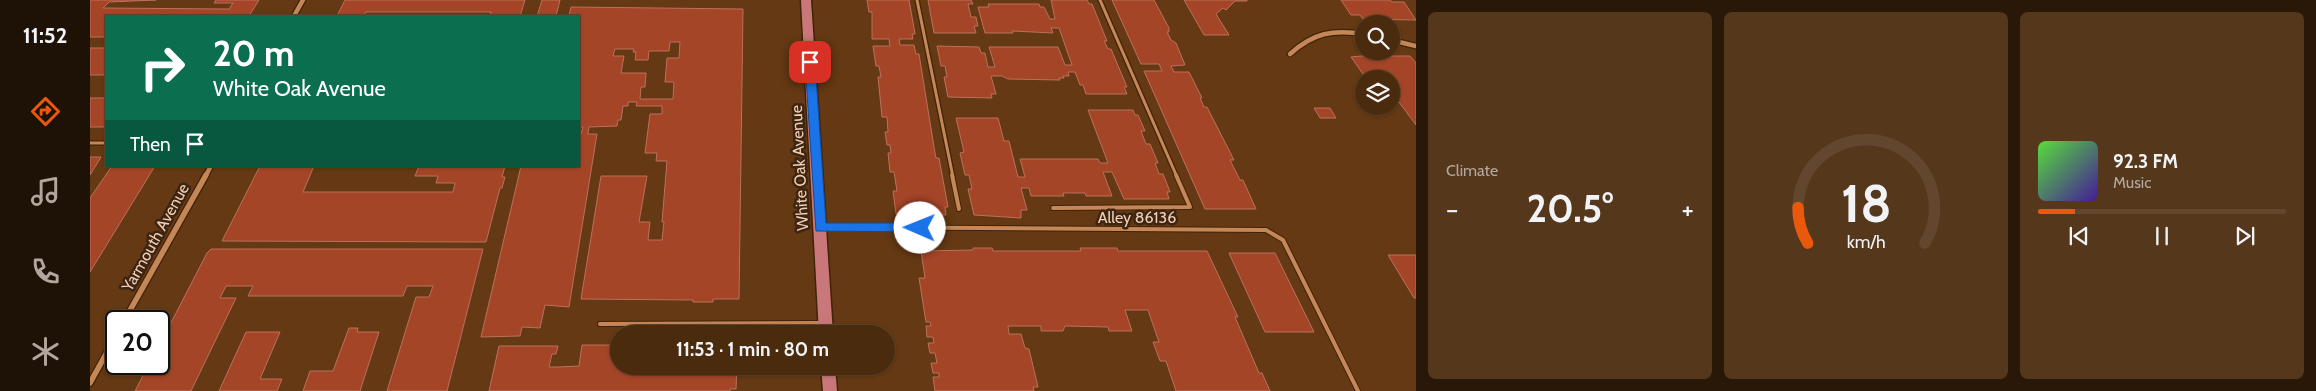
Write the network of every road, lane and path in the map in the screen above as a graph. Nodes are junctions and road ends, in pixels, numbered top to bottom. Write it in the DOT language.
graph roads {
  1 [pos="303,0"];
  2 [pos="806,0"];
  3 [pos="917,0"];
  4 [pos="1100,0"];
  5 [pos="295,15"];
  6 [pos="1355,33"];
  7 [pos="1400,42"];
  8 [pos="1416,46"];
  9 [pos="1290,54"];
  10 [pos="90,143"];
  11 [pos="105,143"];
  12 [pos="210,167"];
  13 [pos="1053,208"];
  14 [pos="959,209"];
  15 [pos="820,227"];
  16 [pos="130,310"];
  17 [pos="600,324"];
  18 [pos="656,325"];
  19 [pos="826,325"];
  20 [pos="105,356"];
  21 [pos="829,375"];
  22 [pos="90,383"];
  23 [pos="830,391"];
  24 [pos="1358,391"];
  1 -- 5 [label="street"];
  2 -- 15 [label="main road, White Oak Avenue"];
  3 -- 14 [label="lane"];
  4 -- 13 [label="lane"];
  6 -- 9 [label="street"];
  7 -- 8 [label="street"];
  10 -- 11 [label="lane"];
  12 -- 16 [label="street, Yarmouth Avenue"];
  15 -- 19 [label="main road, White Oak Avenue"];
  15 -- 24 [label="lane, Alley 86136"];
  17 -- 18 [label="lane"];
  20 -- 22 [label="street"];
  21 -- 23 [label="main road"];
}
